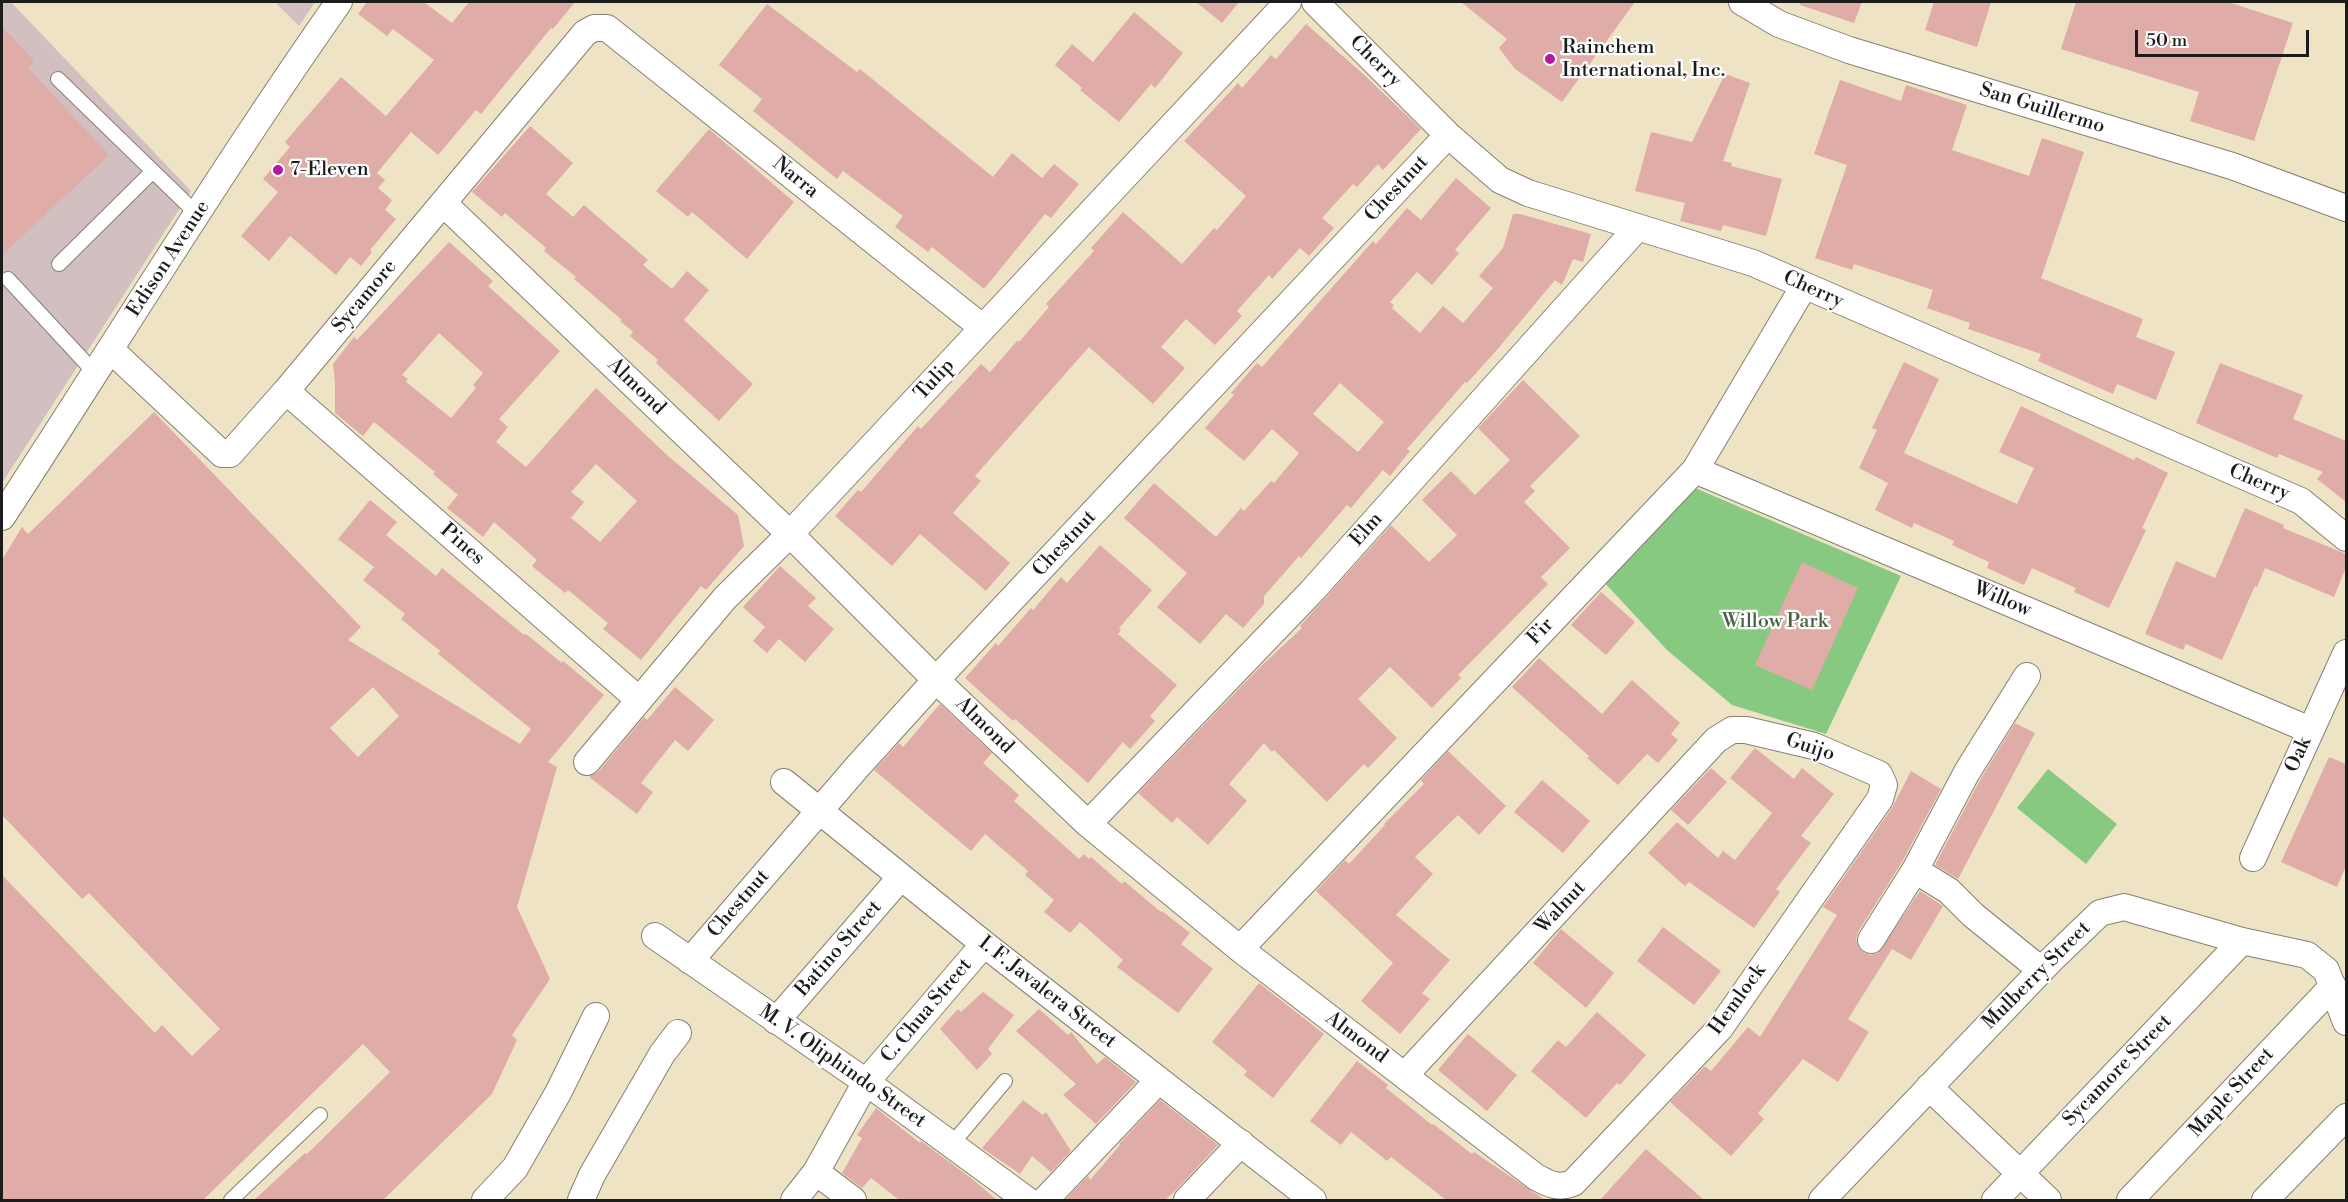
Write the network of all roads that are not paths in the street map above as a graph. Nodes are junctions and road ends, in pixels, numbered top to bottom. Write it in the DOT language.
graph roads {
  1 [pos="339,2"];
  2 [pos="1288,2"];
  3 [pos="1315,2"];
  4 [pos="1742,2"];
  5 [pos="608,28"];
  6 [pos="58,79"];
  7 [pos="1448,135"];
  8 [pos="152,172"];
  9 [pos="443,203"];
  10 [pos="2346,208"];
  11 [pos="198,215"];
  12 [pos="1637,228"];
  13 [pos="59,264"];
  14 [pos="8,279"];
  15 [pos="1804,286"];
  16 [pos="983,328"];
  17 [pos="111,350"];
  18 [pos="96,374"];
  19 [pos="286,391"];
  20 [pos="1695,470"];
  21 [pos="2,517"];
  22 [pos="790,534"];
  23 [pos="2346,538"];
  24 [pos="2346,652"];
  25 [pos="2027,676"];
  26 [pos="936,680"];
  27 [pos="638,699"];
  28 [pos="2310,730"];
  29 [pos="1716,740"];
  30 [pos="586,762"];
  31 [pos="784,782"];
  32 [pos="1880,799"];
  33 [pos="820,811"];
  34 [pos="1088,825"];
  35 [pos="2253,858"];
  36 [pos="1915,870"];
  37 [pos="901,877"];
  38 [pos="655,936"];
  39 [pos="1871,940"];
  40 [pos="2242,941"];
  41 [pos="984,944"];
  42 [pos="1240,950"];
  43 [pos="690,961"];
  44 [pos="2042,970"];
  45 [pos="2333,986"];
  46 [pos="596,1016"];
  47 [pos="776,1021"];
  48 [pos="2346,1022"];
  49 [pos="678,1033"];
  50 [pos="1405,1075"];
  51 [pos="1005,1080"];
  52 [pos="1158,1081"];
  53 [pos="866,1083"];
  54 [pos="1929,1087"];
  55 [pos="320,1114"];
  56 [pos="2346,1117"];
  57 [pos="1241,1143"];
  58 [pos="951,1145"];
  59 [pos="816,1172"];
  60 [pos="2020,1174"];
  61 [pos="1573,1183"];
  62 [pos="231,1200"];
  63 [pos="485,1200"];
  64 [pos="581,1200"];
  65 [pos="794,1200"];
  66 [pos="853,1200"];
  67 [pos="1027,1200"];
  68 [pos="1045,1200"];
  69 [pos="1186,1200"];
  70 [pos="1313,1200"];
  71 [pos="1822,1200"];
  72 [pos="1995,1200"];
  73 [pos="2048,1200"];
  74 [pos="2130,1200"];
  75 [pos="2265,1200"];
  1 -- 11 [label="street, Edison Avenue"];
  2 -- 16 [label="street, Tulip"];
  3 -- 7 [label="street, Cherry"];
  4 -- 10 [label="street, San Guillermo"];
  5 -- 9 [label="street, Sycamore"];
  5 -- 16 [label="street, Narra"];
  6 -- 8 [label="lane"];
  7 -- 12 [label="street, Cherry"];
  7 -- 26 [label="street, Chestnut"];
  8 -- 11 [label="lane"];
  8 -- 13 [label="lane"];
  9 -- 19 [label="street, Sycamore"];
  9 -- 22 [label="street, Almond"];
  11 -- 17 [label="street, Edison Avenue"];
  12 -- 15 [label="street, Cherry"];
  12 -- 34 [label="street, Elm"];
  14 -- 18 [label="lane"];
  15 -- 20 [label="street, Fir"];
  15 -- 23 [label="street, Cherry"];
  16 -- 22 [label="street, Tulip"];
  17 -- 18 [label="street, Edison Avenue"];
  17 -- 19 [label="street, Sycamore"];
  18 -- 21 [label="street, Edison Avenue"];
  19 -- 27 [label="street, Pines"];
  20 -- 28 [label="street, Willow"];
  20 -- 42 [label="street, Fir"];
  22 -- 26 [label="street, Almond"];
  22 -- 27 [label="street, Tulip"];
  24 -- 28 [label="street, Oak"];
  25 -- 36 [label="street"];
  26 -- 33 [label="street, Chestnut"];
  26 -- 34 [label="street, Almond"];
  27 -- 30 [label="street, Tulip"];
  28 -- 35 [label="street, Oak"];
  29 -- 32 [label="street, Guijo"];
  29 -- 50 [label="street, Walnut"];
  31 -- 33 [label="street, I. F. Javalera Street"];
  32 -- 61 [label="street, Hemlock"];
  33 -- 37 [label="street, I. F. Javalera Street"];
  33 -- 43 [label="street, Chestnut"];
  34 -- 42 [label="street, Almond"];
  36 -- 39 [label="street"];
  36 -- 44 [label="street"];
  37 -- 41 [label="street, I. F. Javalera Street"];
  37 -- 47 [label="street, Batino Street"];
  38 -- 43 [label="street, M. V. Oliphindo Street"];
  40 -- 44 [label="street, Mulberry Street"];
  40 -- 45 [label="street, Mulberry Street"];
  40 -- 60 [label="street, Sycamore Street"];
  41 -- 52 [label="street, I. F. Javalera Street"];
  41 -- 53 [label="street, C. Chua Street"];
  42 -- 50 [label="street, Almond"];
  43 -- 47 [label="street, M. V. Oliphindo Street"];
  44 -- 54 [label="street, Mulberry Street"];
  45 -- 48 [label="street, Mulberry Street"];
  45 -- 74 [label="street, Maple Street"];
  46 -- 63 [label="street"];
  47 -- 53 [label="street, M. V. Oliphindo Street"];
  49 -- 64 [label="street"];
  50 -- 61 [label="street, Almond"];
  51 -- 58 [label="lane"];
  52 -- 57 [label="street, I. F. Javalera Street"];
  52 -- 68 [label="street"];
  53 -- 58 [label="street, M. V. Oliphindo Street"];
  53 -- 59 [label="street, C. Chua Street"];
  54 -- 60 [label="street"];
  54 -- 71 [label="street, Mulberry Street"];
  55 -- 62 [label="lane"];
  56 -- 75 [label="street"];
  57 -- 69 [label="street"];
  57 -- 70 [label="street, I. F. Javalera Street"];
  58 -- 67 [label="street, M. V. Oliphindo Street"];
  59 -- 65 [label="street, C. Chua Street"];
  59 -- 66 [label="street"];
  60 -- 72 [label="street, Sycamore Street"];
  60 -- 73 [label="street"];
}
